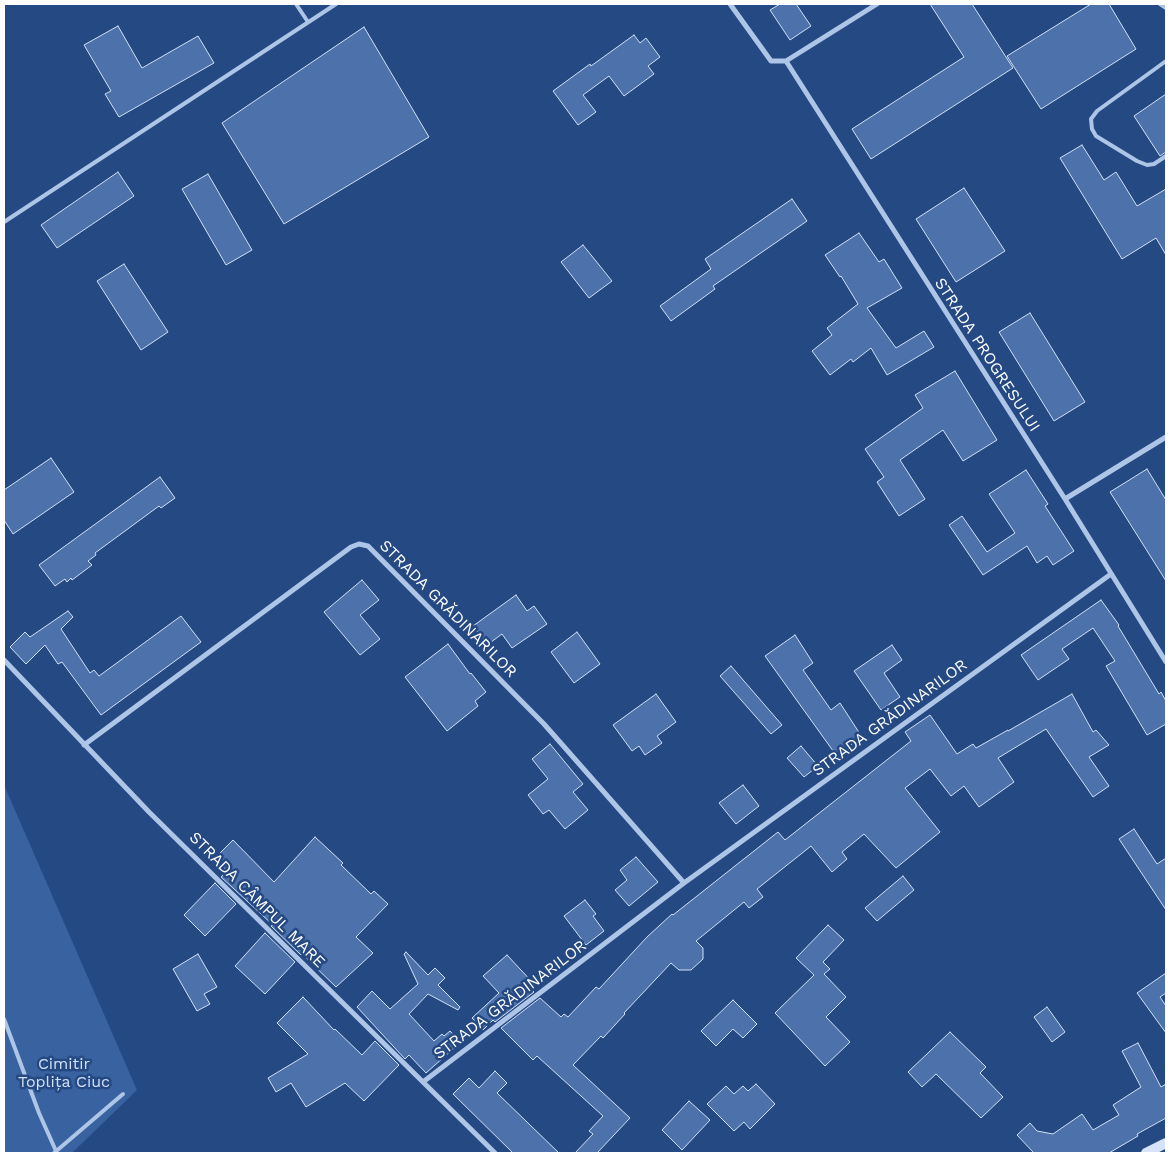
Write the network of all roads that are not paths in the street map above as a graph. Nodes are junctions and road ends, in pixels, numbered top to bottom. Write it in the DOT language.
graph roads {
  1 [pos="296,4"];
  2 [pos="336,4"];
  3 [pos="730,4"];
  4 [pos="878,4"];
  5 [pos="1160,4"];
  6 [pos="1166,8"];
  7 [pos="308,22"];
  8 [pos="786,61"];
  9 [pos="1166,61"];
  10 [pos="1166,156"];
  11 [pos="4,222"];
  12 [pos="1166,437"];
  13 [pos="1065,499"];
  14 [pos="1110,574"];
  15 [pos="4,660"];
  16 [pos="1166,662"];
  17 [pos="84,745"];
  18 [pos="684,883"];
  19 [pos="4,1020"];
  20 [pos="423,1082"];
  21 [pos="122,1094"];
  22 [pos="1166,1143"];
  23 [pos="55,1152"];
  24 [pos="495,1153"];
  25 [pos="1146,1153"];
  1 -- 7 [label="lane"];
  2 -- 7 [label="lane"];
  3 -- 8 [label="street"];
  4 -- 8 [label="street"];
  5 -- 6 [label="lane"];
  7 -- 11 [label="lane"];
  8 -- 13 [label="street, STRADA PROGRESULUI"];
  9 -- 10 [label="lane"];
  12 -- 13 [label="street"];
  13 -- 14 [label="street, STRADA PROGRESULUI"];
  14 -- 16 [label="street, STRADA PROGRESULUI"];
  14 -- 18 [label="street, STRADA GRĂDINARILOR"];
  15 -- 17 [label="street, STRADA CÂMPUL MARE"];
  17 -- 18 [label="street, STRADA GRĂDINARILOR"];
  17 -- 20 [label="street, STRADA CÂMPUL MARE"];
  18 -- 20 [label="street, STRADA GRĂDINARILOR"];
  19 -- 23 [label="lane"];
  20 -- 24 [label="street, STRADA CÂMPUL MARE"];
  21 -- 23 [label="lane"];
  22 -- 25 [label="main road"];
}
